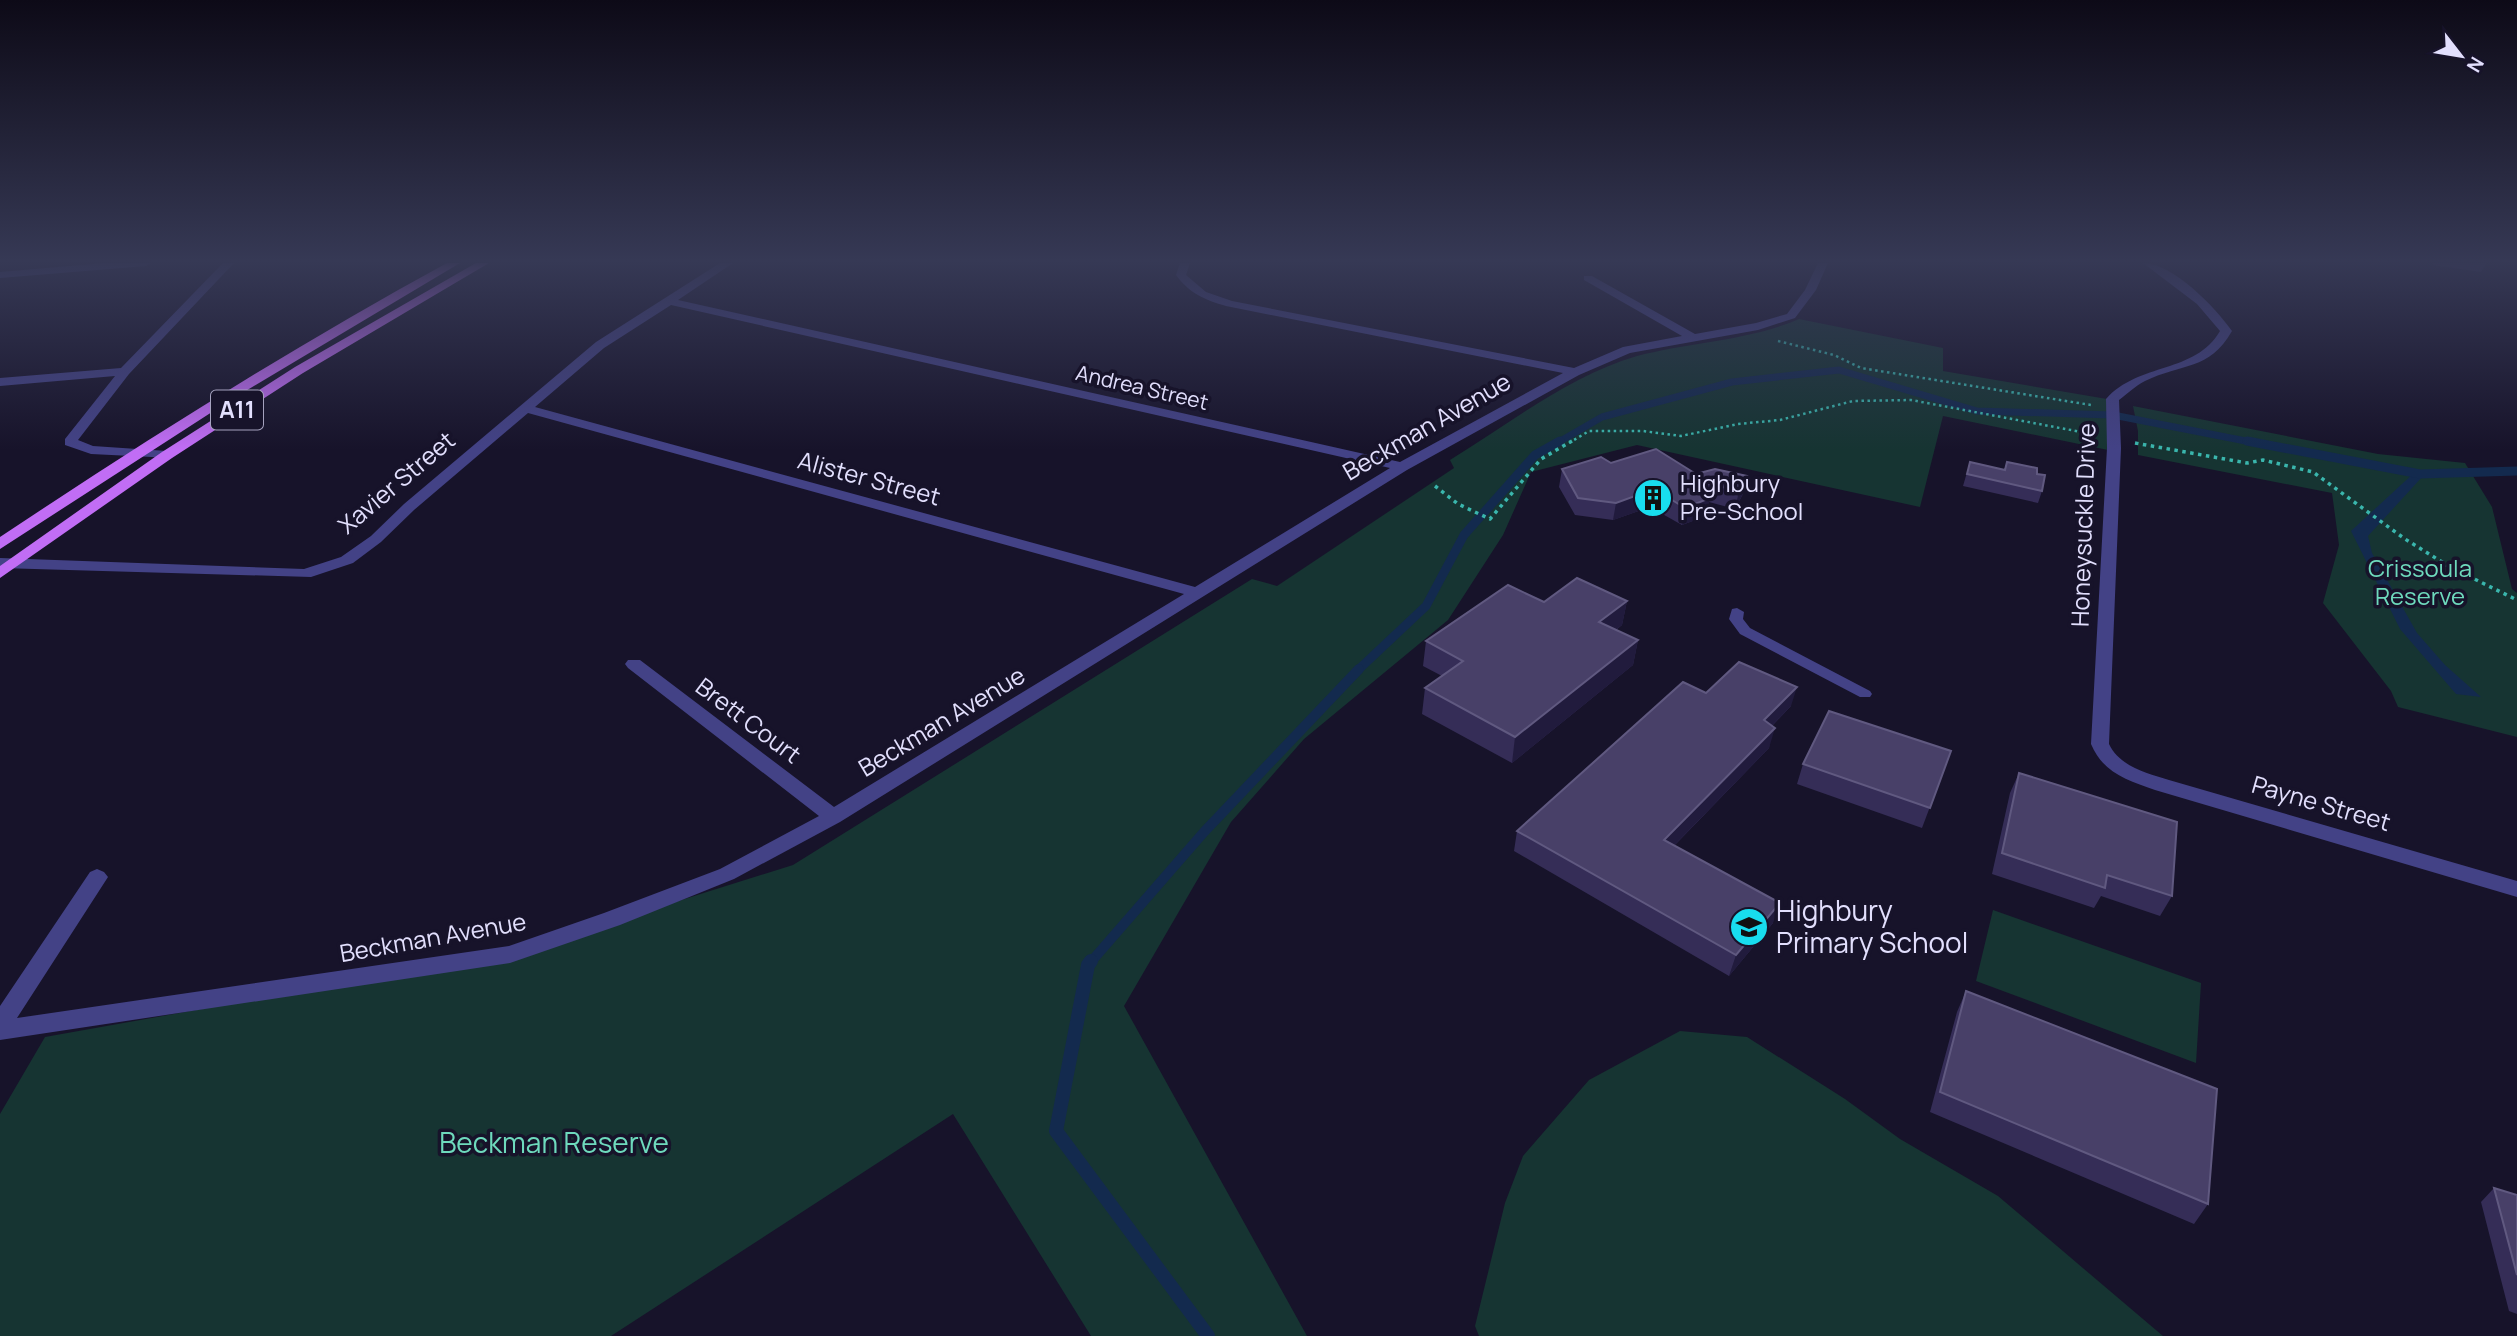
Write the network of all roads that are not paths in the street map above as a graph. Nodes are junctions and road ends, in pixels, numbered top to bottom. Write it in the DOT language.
graph roads {
  1 [pos="169,325"];
  2 [pos="347,325"];
  3 [pos="376,325"];
  4 [pos="631,325"];
  5 [pos="777,325"];
  6 [pos="1338,325"];
  7 [pos="1671,325"];
  8 [pos="1752,325"];
  9 [pos="2223,325"];
  10 [pos="1692,337"];
  11 [pos="125,371"];
  12 [pos="1575,372"];
  13 [pos="0,382"];
  14 [pos="526,408"];
  15 [pos="136,453"];
  16 [pos="167,455"];
  17 [pos="1402,467"];
  18 [pos="0,544"];
  19 [pos="6,563"];
  20 [pos="0,573"];
  21 [pos="1199,593"];
  22 [pos="1737,611"];
  23 [pos="634,664"];
  24 [pos="1865,694"];
  25 [pos="2111,765"];
  26 [pos="833,817"];
  27 [pos="97,877"];
  28 [pos="2517,889"];
  29 [pos="4,1013"];
  30 [pos="0,1031"];
  1 -- 11 [label="street"];
  2 -- 15 [label="main road, A11"];
  3 -- 16 [label="main road, A11"];
  4 -- 14 [label="street, Xavier Street"];
  5 -- 17 [label="street, Andrea Street"];
  6 -- 12 [label="street"];
  7 -- 10 [label="street"];
  8 -- 10 [label="street, Beckman Avenue"];
  9 -- 25 [label="street, Honeysuckle Drive"];
  10 -- 12 [label="street, Beckman Avenue"];
  11 -- 13 [label="street"];
  11 -- 15 [label="street"];
  12 -- 17 [label="street, Beckman Avenue"];
  14 -- 19 [label="street, Xavier Street"];
  14 -- 21 [label="street, Alister Street"];
  15 -- 16 [label="street"];
  15 -- 18 [label="main road, A11"];
  16 -- 19 [label="main road, A11"];
  17 -- 21 [label="street, Beckman Avenue"];
  19 -- 20 [label="main road, A11"];
  21 -- 26 [label="street, Beckman Avenue"];
  22 -- 24 [label="lane"];
  23 -- 26 [label="street, Brett Court"];
  25 -- 28 [label="street, Payne Street"];
  26 -- 30 [label="street, Beckman Avenue"];
  27 -- 29 [label="street"];
}
